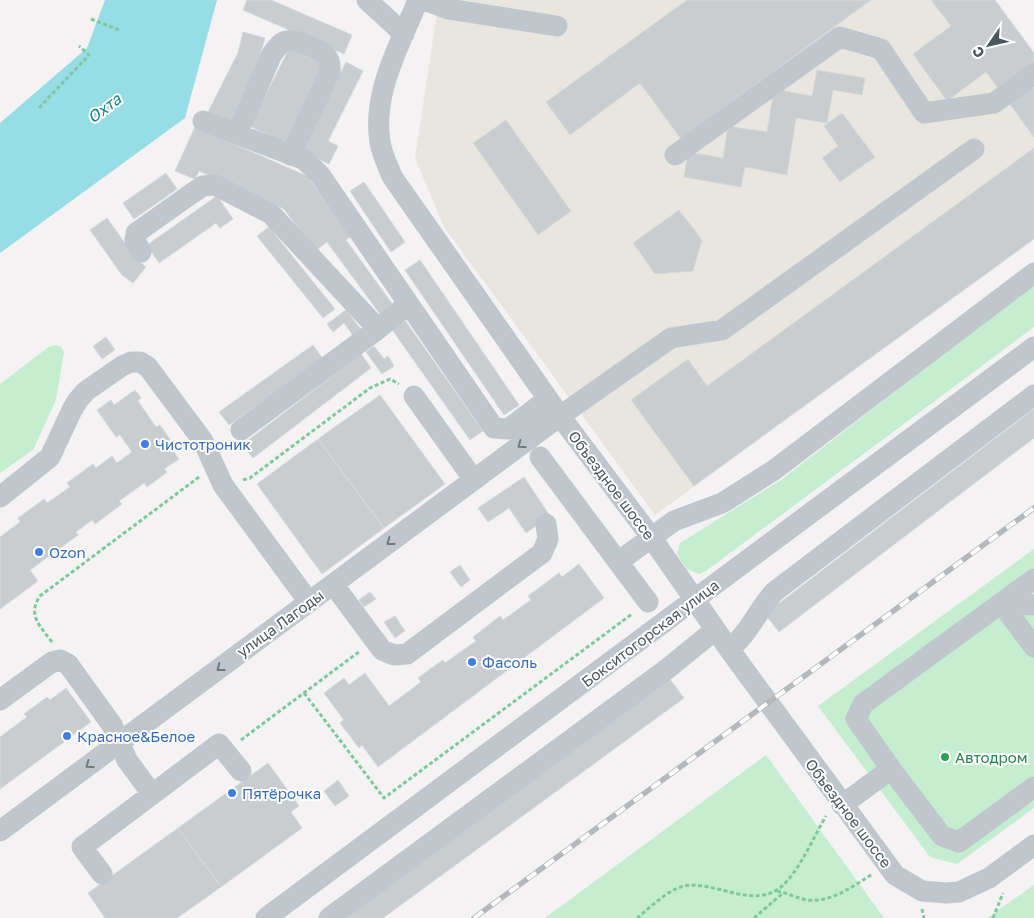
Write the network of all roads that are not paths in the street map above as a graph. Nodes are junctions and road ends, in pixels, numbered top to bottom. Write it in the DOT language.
graph roads {
  1 [pos="367,0"];
  2 [pos="418,0"];
  3 [pos="424,0"];
  4 [pos="557,26"];
  5 [pos="404,34"];
  6 [pos="1034,74"];
  7 [pos="203,121"];
  8 [pos="236,134"];
  9 [pos="974,149"];
  10 [pos="290,154"];
  11 [pos="675,155"];
  12 [pos="141,252"];
  13 [pos="1034,273"];
  14 [pos="408,304"];
  15 [pos="378,329"];
  16 [pos="1034,347"];
  17 [pos="1034,395"];
  18 [pos="414,396"];
  19 [pos="554,408"];
  20 [pos="240,430"];
  21 [pos="540,457"];
  22 [pos="474,480"];
  23 [pos="0,497"];
  24 [pos="546,524"];
  25 [pos="651,537"];
  26 [pos="618,562"];
  27 [pos="333,584"];
  28 [pos="1030,598"];
  29 [pos="694,599"];
  30 [pos="309,602"];
  31 [pos="648,602"];
  32 [pos="1001,603"];
  33 [pos="715,630"];
  34 [pos="1034,648"];
  35 [pos="728,649"];
  36 [pos="0,700"];
  37 [pos="120,742"];
  38 [pos="891,769"];
  39 [pos="241,772"];
  40 [pos="1034,787"];
  41 [pos="152,794"];
  42 [pos="835,809"];
  43 [pos="0,831"];
  44 [pos="1034,845"];
  45 [pos="102,874"];
  46 [pos="266,918"];
  47 [pos="328,918"];
  1 -- 5 [label="street"];
  2 -- 5 [label="street, Объездное шоссе"];
  3 -- 4 [label="street"];
  5 -- 19 [label="street, Объездное шоссе"];
  6 -- 11 [label="street"];
  7 -- 8 [label="street"];
  8 -- 10 [label="street"];
  8 -- 10 [label="street"];
  9 -- 19 [label="street"];
  10 -- 14 [label="street"];
  12 -- 15 [label="street"];
  13 -- 25 [label="street"];
  14 -- 15 [label="street"];
  14 -- 19 [label="street"];
  15 -- 20 [label="street"];
  16 -- 29 [label="street, Бокситогорская улица"];
  17 -- 35 [label="street"];
  18 -- 22 [label="street"];
  19 -- 22 [label="street, улица Лагоды, one-way"];
  19 -- 25 [label="street, Объездное шоссе"];
  21 -- 26 [label="street"];
  22 -- 27 [label="street, улица Лагоды, one-way"];
  23 -- 30 [label="street"];
  24 -- 27 [label="street"];
  25 -- 26 [label="street"];
  25 -- 29 [label="street, Объездное шоссе"];
  26 -- 31 [label="street"];
  27 -- 30 [label="street, улица Лагоды"];
  28 -- 32 [label="street"];
  29 -- 33 [label="street, Объездное шоссе"];
  29 -- 46 [label="street, Бокситогорская улица"];
  30 -- 37 [label="street, улица Лагоды, one-way"];
  32 -- 34 [label="street"];
  32 -- 38 [label="street"];
  33 -- 35 [label="street, Объездное шоссе"];
  33 -- 47 [label="street"];
  35 -- 42 [label="street, Объездное шоссе"];
  36 -- 37 [label="street"];
  37 -- 41 [label="street"];
  37 -- 43 [label="street, улица Лагоды, one-way"];
  38 -- 40 [label="street"];
  38 -- 42 [label="street"];
  39 -- 41 [label="street"];
  41 -- 45 [label="street"];
  42 -- 44 [label="street, Объездное шоссе"];
}
